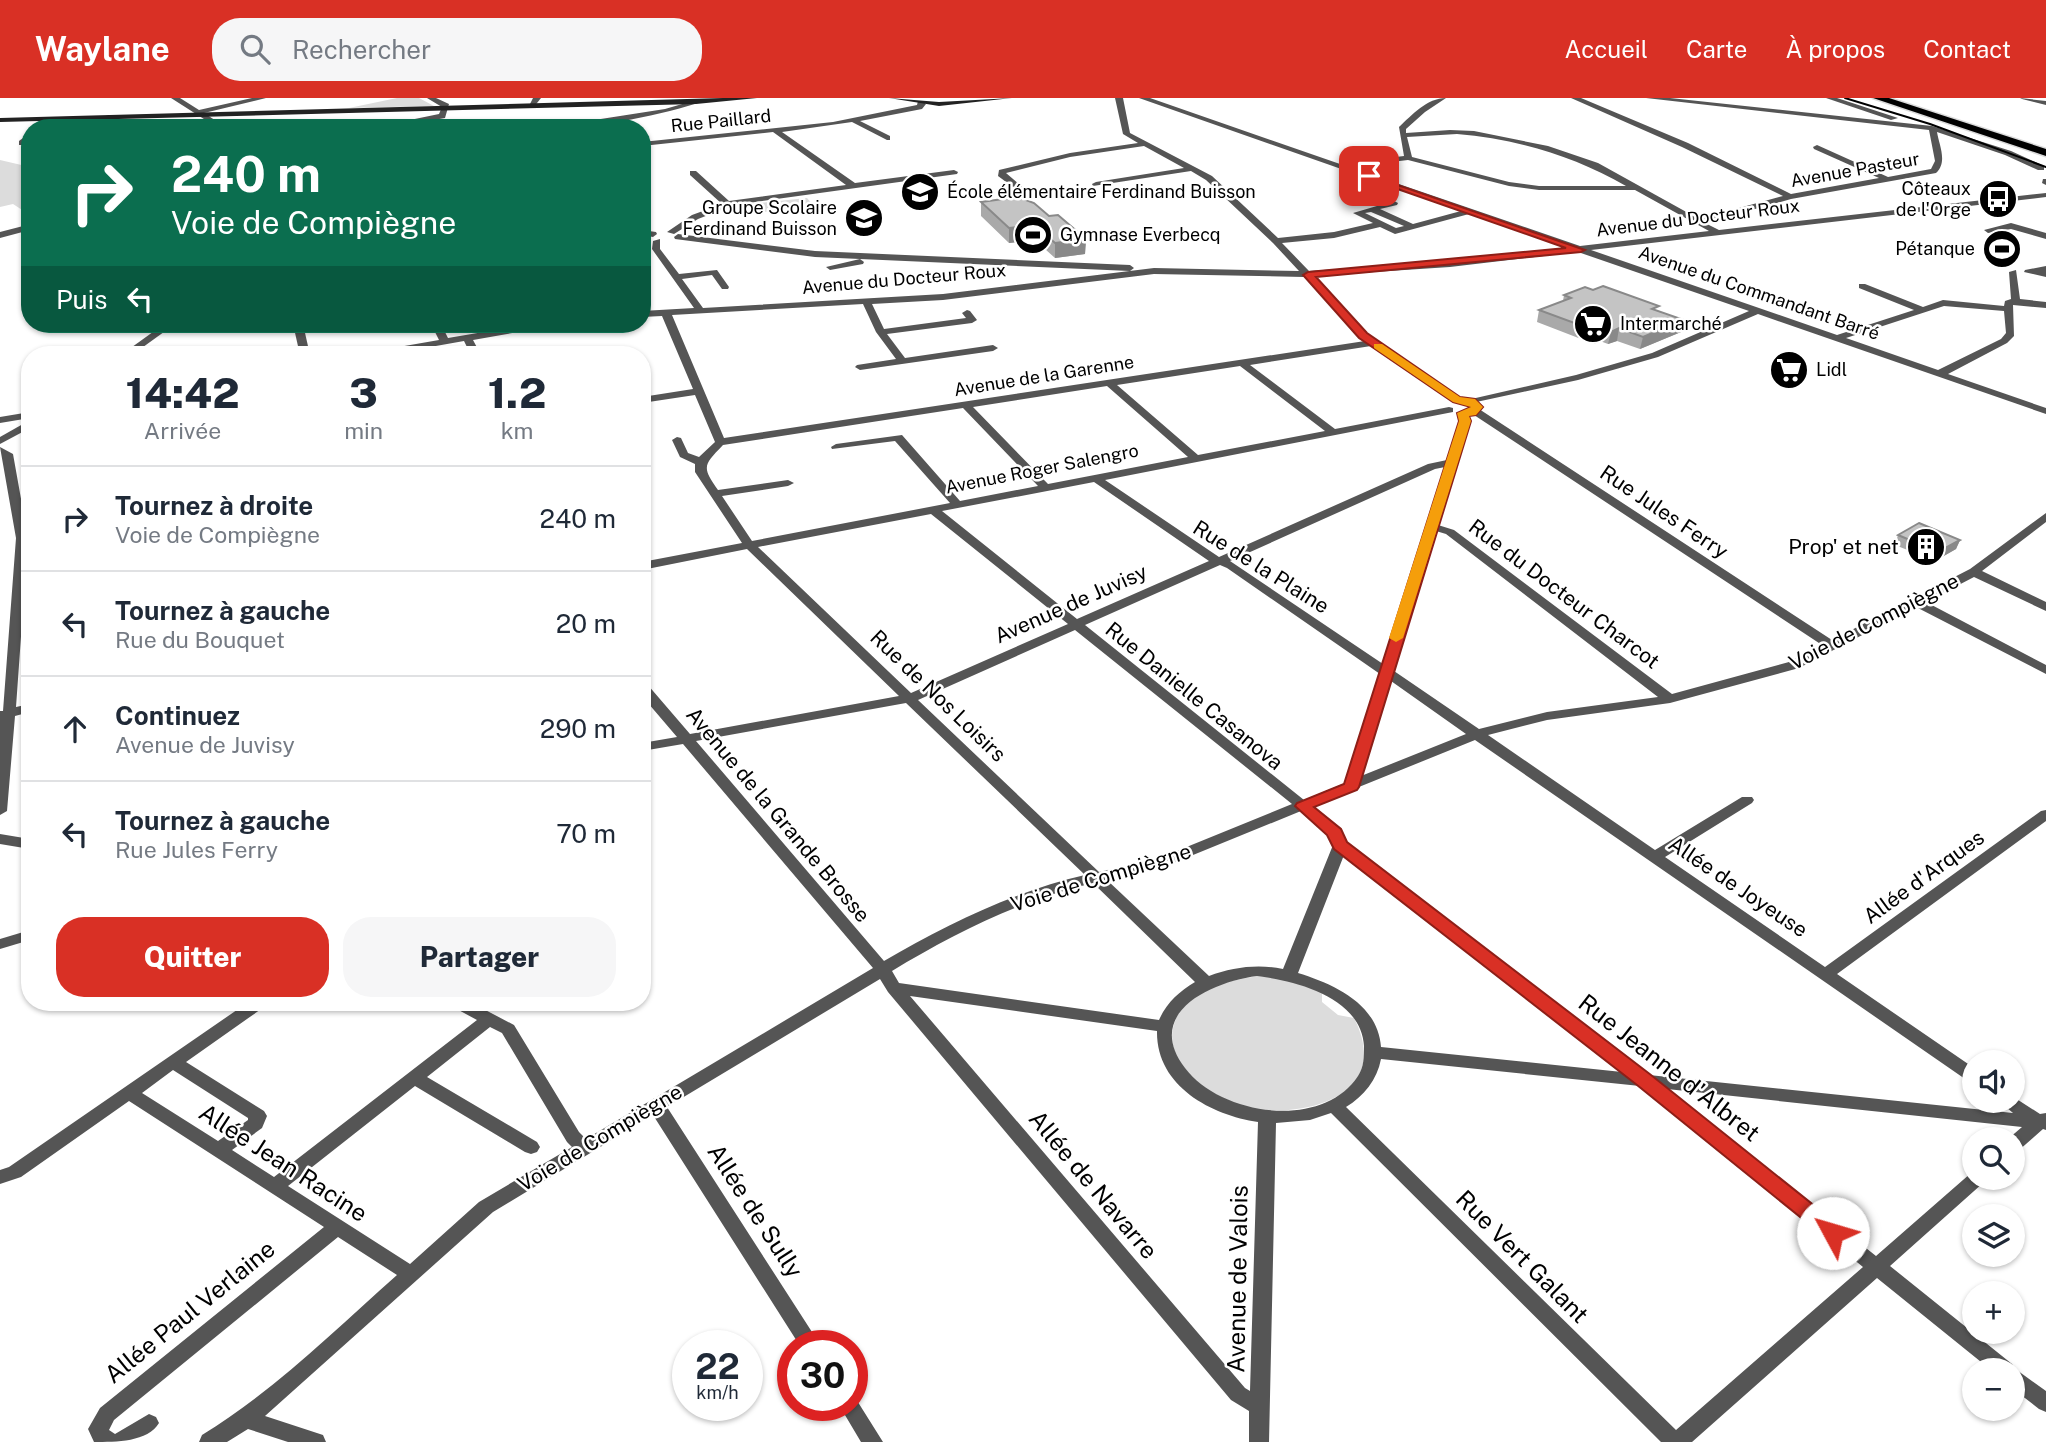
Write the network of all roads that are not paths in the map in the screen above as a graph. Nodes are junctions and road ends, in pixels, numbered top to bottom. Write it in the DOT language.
graph roads {
  1 [pos="175,98"];
  2 [pos="262,98"];
  3 [pos="431,98"];
  4 [pos="753,98"];
  5 [pos="893,98"];
  6 [pos="1008,98"];
  7 [pos="1143,98"];
  8 [pos="1442,98"];
  9 [pos="1576,98"];
  10 [pos="1650,98"];
  11 [pos="1830,98"];
  12 [pos="1878,98"];
  13 [pos="1897,98"];
  14 [pos="2024,98"];
  15 [pos="1119,101"];
  16 [pos="535,102"];
  17 [pos="696,102"];
  18 [pos="920,102"];
  19 [pos="2046,103"];
  20 [pos="445,108"];
  21 [pos="202,113"];
  22 [pos="109,117"];
  23 [pos="21,119"];
  24 [pos="36,119"];
  25 [pos="102,119"];
  26 [pos="211,119"];
  27 [pos="427,119"];
  28 [pos="610,119"];
  29 [pos="0,120"];
  30 [pos="853,120"];
  31 [pos="1932,128"];
  32 [pos="775,131"];
  33 [pos="1403,135"];
  34 [pos="887,138"];
  35 [pos="651,143"];
  36 [pos="1144,144"];
  37 [pos="2046,146"];
  38 [pos="1817,147"];
  39 [pos="2046,153"];
  40 [pos="1408,158"];
  41 [pos="1338,165"];
  42 [pos="2041,168"];
  43 [pos="1191,169"];
  44 [pos="954,172"];
  45 [pos="693,173"];
  46 [pos="1889,180"];
  47 [pos="1096,184"];
  48 [pos="853,186"];
  49 [pos="1636,188"];
  50 [pos="1024,194"];
  51 [pos="2046,196"];
  52 [pos="1790,197"];
  53 [pos="1394,203"];
  54 [pos="728,205"];
  55 [pos="1372,209"];
  56 [pos="1471,211"];
  57 [pos="1698,222"];
  58 [pos="1381,224"];
  59 [pos="1412,226"];
  60 [pos="21,229"];
  61 [pos="1988,230"];
  62 [pos="1717,233"];
  63 [pos="674,234"];
  64 [pos="0,235"];
  65 [pos="2046,236"];
  66 [pos="651,239"];
  67 [pos="1276,241"];
  68 [pos="1581,250"];
  69 [pos="874,257"];
  70 [pos="830,267"];
  71 [pos="1154,271"];
  72 [pos="2013,272"];
  73 [pos="1308,275"];
  74 [pos="676,277"];
  75 [pos="1862,286"];
  76 [pos="725,287"];
  77 [pos="867,302"];
  78 [pos="2012,305"];
  79 [pos="2046,305"];
  80 [pos="1921,309"];
  81 [pos="701,311"];
  82 [pos="1757,311"];
  83 [pos="666,313"];
  84 [pos="967,313"];
  85 [pos="651,314"];
  86 [pos="881,332"];
  87 [pos="157,333"];
  88 [pos="440,333"];
  89 [pos="495,333"];
  90 [pos="467,338"];
  91 [pos="1838,338"];
  92 [pos="444,342"];
  93 [pos="1373,343"];
  94 [pos="138,346"];
  95 [pos="421,346"];
  96 [pos="471,346"];
  97 [pos="993,348"];
  98 [pos="902,361"];
  99 [pos="1242,363"];
  100 [pos="860,367"];
  101 [pos="1939,374"];
  102 [pos="1109,383"];
  103 [pos="699,391"];
  104 [pos="651,399"];
  105 [pos="1457,400"];
  106 [pos="965,406"];
  107 [pos="1470,409"];
  108 [pos="1449,410"];
  109 [pos="2046,411"];
  110 [pos="21,416"];
  111 [pos="15,417"];
  112 [pos="0,420"];
  113 [pos="21,430"];
  114 [pos="1334,433"];
  115 [pos="677,440"];
  116 [pos="720,442"];
  117 [pos="1,443"];
  118 [pos="836,447"];
  119 [pos="1196,458"];
  120 [pos="701,461"];
  121 [pos="1451,463"];
  122 [pos="1095,478"];
  123 [pos="788,483"];
  124 [pos="1046,488"];
  125 [pos="714,494"];
  126 [pos="957,504"];
  127 [pos="932,509"];
  128 [pos="2046,516"];
  129 [pos="1431,526"];
  130 [pos="21,532"];
  131 [pos="749,545"];
  132 [pos="21,548"];
  133 [pos="1219,561"];
  134 [pos="651,564"];
  135 [pos="1974,572"];
  136 [pos="1917,602"];
  137 [pos="2046,607"];
  138 [pos="1076,625"];
  139 [pos="1832,646"];
  140 [pos="2046,670"];
  141 [pos="1386,671"];
  142 [pos="651,698"];
  143 [pos="911,698"];
  144 [pos="1670,699"];
  145 [pos="4,714"];
  146 [pos="1477,734"];
  147 [pos="686,739"];
  148 [pos="651,745"];
  149 [pos="1351,787"];
  150 [pos="1747,800"];
  151 [pos="1303,806"];
  152 [pos="0,811"];
  153 [pos="2046,814"];
  154 [pos="0,827"];
  155 [pos="0,839"];
  156 [pos="21,842"];
  157 [pos="0,845"];
  158 [pos="1340,845"];
  159 [pos="1655,857"];
  160 [pos="1098,878"];
  161 [pos="21,938"];
  162 [pos="0,944"];
  163 [pos="882,969"];
  164 [pos="1826,974"];
  165 [pos="1289,975"];
  166 [pos="1205,982"];
  167 [pos="894,988"];
  168 [pos="246,1011"];
  169 [pos="474,1011"];
  170 [pos="489,1019"];
  171 [pos="1166,1027"];
  172 [pos="1373,1052"];
  173 [pos="173,1062"];
  174 [pos="1962,1069"];
  175 [pos="414,1077"];
  176 [pos="1644,1080"];
  177 [pos="129,1093"];
  178 [pos="656,1105"];
  179 [pos="1334,1106"];
  180 [pos="2025,1111"];
  181 [pos="1266,1117"];
  182 [pos="2044,1122"];
  183 [pos="2025,1136"];
  184 [pos="531,1147"];
  185 [pos="585,1148"];
  186 [pos="219,1150"];
  187 [pos="0,1177"];
  188 [pos="275,1186"];
  189 [pos="1963,1190"];
  190 [pos="337,1227"];
  191 [pos="1875,1266"];
  192 [pos="411,1274"];
  193 [pos="801,1330"];
  194 [pos="1990,1358"];
  195 [pos="2025,1386"];
  196 [pos="2046,1403"];
  197 [pos="1260,1407"];
  198 [pos="246,1419"];
  199 [pos="859,1421"];
  200 [pos="149,1423"];
  201 [pos="113,1442"];
  202 [pos="120,1442"];
  203 [pos="209,1442"];
  204 [pos="316,1442"];
  205 [pos="873,1442"];
  206 [pos="1259,1442"];
  207 [pos="1676,1442"];
  1 -- 21 [label="street"];
  2 -- 21 [label="street"];
  3 -- 20 [label="street"];
  4 -- 17 [label="street"];
  5 -- 18 [label="street"];
  6 -- 18 [label="street"];
  7 -- 41 [label="street, Avenue du Commandant Barré"];
  8 -- 33 [label="street"];
  9 -- 52 [label="street"];
  10 -- 31 [label="street"];
  11 -- 31 [label="street"];
  12 -- 39 [label="highway"];
  13 -- 37 [label="highway"];
  14 -- 19 [label="street"];
  15 -- 36 [label="street"];
  16 -- 17 [label="street"];
  16 -- 20 [label="street"];
  17 -- 28 [label="street"];
  18 -- 30 [label="street, Rue Paillard"];
  20 -- 21 [label="street"];
  20 -- 27 [label="street"];
  21 -- 22 [label="street"];
  21 -- 26 [label="street"];
  22 -- 24 [label="street"];
  22 -- 25 [label="street"];
  23 -- 29 [label="street"];
  30 -- 32 [label="street, Rue Paillard"];
  30 -- 34 [label="street"];
  31 -- 42 [label="street"];
  31 -- 46 [label="street, Avenue Pasteur"];
  32 -- 35 [label="street, Rue Paillard"];
  32 -- 48 [label="street"];
  33 -- 40 [label="street"];
  33 -- 49 [label="street"];
  36 -- 43 [label="street"];
  36 -- 50 [label="street"];
  38 -- 46 [label="street"];
  40 -- 41 [label="street"];
  40 -- 49 [label="street"];
  41 -- 56 [label="street, Avenue du Commandant Barré"];
  43 -- 47 [label="street"];
  43 -- 67 [label="street"];
  44 -- 48 [label="street"];
  45 -- 54 [label="street"];
  46 -- 52 [label="street, Avenue Pasteur"];
  48 -- 54 [label="street"];
  49 -- 57 [label="street"];
  51 -- 62 [label="street, Avenue du Docteur Roux"];
  52 -- 57 [label="street, Avenue Pasteur"];
  53 -- 55 [label="street"];
  54 -- 63 [label="street"];
  55 -- 58 [label="street"];
  55 -- 59 [label="street"];
  56 -- 59 [label="street"];
  56 -- 68 [label="street, Avenue du Commandant Barré"];
  57 -- 62 [label="street"];
  58 -- 59 [label="street"];
  58 -- 67 [label="street"];
  60 -- 64 [label="street"];
  61 -- 65 [label="street"];
  62 -- 68 [label="street, Avenue du Docteur Roux"];
  63 -- 66 [label="street"];
  63 -- 69 [label="street"];
  66 -- 74 [label="street"];
  67 -- 73 [label="street"];
  68 -- 73 [label="street, Avenue du Docteur Roux"];
  68 -- 82 [label="street, Avenue du Commandant Barré"];
  69 -- 70 [label="street"];
  69 -- 71 [label="street"];
  71 -- 73 [label="street, Avenue du Docteur Roux"];
  71 -- 77 [label="street, Avenue du Docteur Roux"];
  72 -- 78 [label="street"];
  73 -- 93 [label="street"];
  74 -- 76 [label="street"];
  74 -- 81 [label="street"];
  75 -- 80 [label="street"];
  77 -- 81 [label="street, Avenue du Docteur Roux"];
  77 -- 86 [label="street"];
  78 -- 79 [label="street"];
  78 -- 80 [label="street"];
  78 -- 101 [label="street"];
  80 -- 91 [label="street"];
  81 -- 83 [label="street, Avenue du Docteur Roux"];
  82 -- 91 [label="street, Avenue du Commandant Barré"];
  82 -- 107 [label="street"];
  83 -- 85 [label="street, Avenue du Docteur Roux"];
  83 -- 103 [label="street"];
  84 -- 86 [label="street"];
  86 -- 98 [label="street"];
  87 -- 94 [label="street"];
  88 -- 92 [label="street"];
  89 -- 90 [label="street"];
  90 -- 92 [label="street"];
  90 -- 96 [label="street"];
  91 -- 101 [label="street, Avenue du Commandant Barré"];
  92 -- 95 [label="street"];
  93 -- 99 [label="street, Avenue de la Garenne"];
  93 -- 105 [label="street"];
  97 -- 98 [label="street"];
  98 -- 100 [label="street"];
  99 -- 102 [label="street, Avenue de la Garenne"];
  99 -- 114 [label="street"];
  101 -- 109 [label="street, Avenue du Commandant Barré"];
  102 -- 106 [label="street, Avenue de la Garenne"];
  102 -- 119 [label="street"];
  103 -- 104 [label="street"];
  103 -- 116 [label="street"];
  105 -- 107 [label="street"];
  105 -- 108 [label="street"];
  106 -- 116 [label="street, Avenue de la Garenne"];
  106 -- 124 [label="street"];
  107 -- 108 [label="street"];
  107 -- 121 [label="street"];
  107 -- 139 [label="street, Rue Jules Ferry"];
  108 -- 114 [label="street, Avenue Roger Salengro"];
  110 -- 111 [label="street"];
  111 -- 112 [label="street"];
  111 -- 117 [label="street"];
  113 -- 117 [label="street"];
  114 -- 119 [label="street, Avenue Roger Salengro"];
  115 -- 120 [label="street"];
  116 -- 120 [label="street"];
  117 -- 130 [label="street"];
  118 -- 126 [label="street"];
  119 -- 122 [label="street, Avenue Roger Salengro"];
  120 -- 125 [label="street, Rue de Nos Loisirs"];
  121 -- 129 [label="street"];
  121 -- 133 [label="street, Avenue de Juvisy"];
  122 -- 124 [label="street, Avenue Roger Salengro"];
  122 -- 133 [label="street, Rue de la Plaine"];
  123 -- 125 [label="street"];
  124 -- 126 [label="street, Avenue Roger Salengro"];
  125 -- 131 [label="street, Rue de Nos Loisirs"];
  126 -- 127 [label="street, Avenue Roger Salengro"];
  127 -- 131 [label="street, Avenue Roger Salengro"];
  127 -- 138 [label="street, Rue Danielle Casanova"];
  128 -- 135 [label="street, Voie de Compiègne"];
  129 -- 141 [label="street"];
  129 -- 144 [label="street, Rue du Docteur Charcot"];
  131 -- 134 [label="street, Avenue Roger Salengro"];
  131 -- 143 [label="street, Rue de Nos Loisirs"];
  132 -- 145 [label="street"];
  133 -- 138 [label="street, Avenue de Juvisy"];
  133 -- 141 [label="street, Rue de la Plaine"];
  135 -- 136 [label="street, Voie de Compiègne"];
  135 -- 137 [label="street"];
  136 -- 139 [label="street, Voie de Compiègne"];
  136 -- 140 [label="street"];
  138 -- 143 [label="street, Avenue de Juvisy"];
  138 -- 151 [label="street, Rue Danielle Casanova"];
  139 -- 144 [label="street, Voie de Compiègne"];
  141 -- 146 [label="street, Rue de la Plaine"];
  141 -- 149 [label="street"];
  142 -- 147 [label="street, Avenue de la Grande Brosse"];
  143 -- 147 [label="street, Avenue de Juvisy"];
  143 -- 160 [label="street, Rue de Nos Loisirs"];
  144 -- 146 [label="street, Voie de Compiègne"];
  145 -- 152 [label="street"];
  146 -- 149 [label="street, Voie de Compiègne"];
  146 -- 159 [label="street, Allée de Joyeuse"];
  147 -- 148 [label="street, Avenue de Juvisy"];
  147 -- 163 [label="street, Avenue de la Grande Brosse"];
  149 -- 151 [label="street, Voie de Compiègne"];
  150 -- 159 [label="street"];
  151 -- 158 [label="street, Rue Jeanne d'Albret"];
  151 -- 160 [label="street, Voie de Compiègne"];
  153 -- 164 [label="street, Allée d'Arques"];
  154 -- 155 [label="street"];
  155 -- 156 [label="street"];
  155 -- 157 [label="street"];
  158 -- 165 [label="street"];
  158 -- 176 [label="street, Rue Jeanne d'Albret"];
  159 -- 164 [label="street, Allée de Joyeuse"];
  160 -- 163 [label="street, Voie de Compiègne"];
  160 -- 166 [label="street"];
  161 -- 162 [label="street"];
  163 -- 167 [label="street, Avenue de la Grande Brosse"];
  163 -- 178 [label="street, Voie de Compiègne"];
  164 -- 174 [label="street, Allée de Joyeuse"];
  165 -- 166 [label="street"];
  165 -- 172 [label="street"];
  166 -- 171 [label="street"];
  167 -- 171 [label="street"];
  167 -- 197 [label="street, Allée de Navarre"];
  168 -- 173 [label="street"];
  169 -- 170 [label="street"];
  170 -- 175 [label="street"];
  170 -- 185 [label="street"];
  171 -- 181 [label="street"];
  172 -- 176 [label="street"];
  172 -- 179 [label="street"];
  173 -- 177 [label="street"];
  173 -- 186 [label="street"];
  175 -- 184 [label="street"];
  175 -- 188 [label="street"];
  176 -- 182 [label="street"];
  176 -- 191 [label="street, Rue Jeanne d'Albret"];
  177 -- 186 [label="street, Allée Jean Racine"];
  177 -- 187 [label="street"];
  178 -- 185 [label="street, Voie de Compiègne"];
  178 -- 193 [label="street, Allée de Sully"];
  179 -- 181 [label="street"];
  179 -- 207 [label="street, Rue Vert Galant"];
  180 -- 182 [label="street"];
  181 -- 197 [label="street, Avenue de Valois"];
  182 -- 183 [label="street"];
  185 -- 192 [label="street, Voie de Compiègne"];
  186 -- 188 [label="street, Allée Jean Racine"];
  188 -- 190 [label="street, Allée Jean Racine"];
  189 -- 191 [label="street"];
  190 -- 192 [label="street, Allée Jean Racine"];
  190 -- 201 [label="street, Allée Paul Verlaine"];
  191 -- 194 [label="street, Rue Jeanne d'Albret"];
  191 -- 207 [label="street"];
  192 -- 198 [label="street, Voie de Compiègne"];
  195 -- 196 [label="street"];
  197 -- 206 [label="street, Avenue de Valois"];
  198 -- 203 [label="street, Voie de Compiègne"];
  198 -- 204 [label="street"];
  199 -- 205 [label="street"];
  200 -- 202 [label="street"];
}
